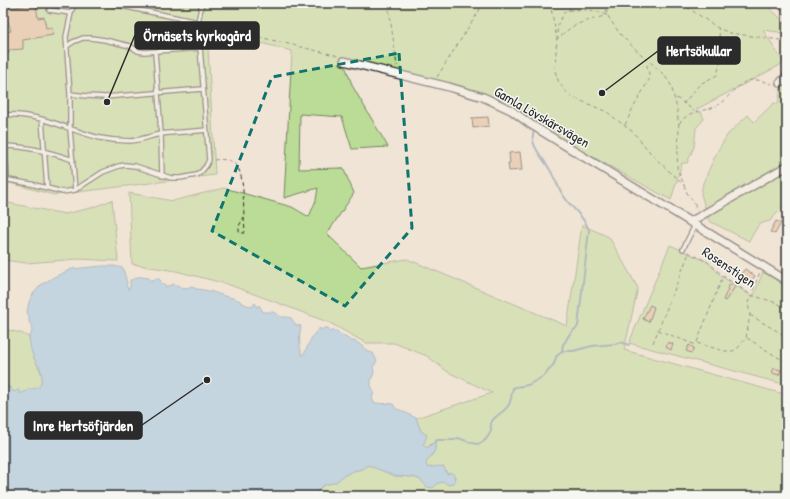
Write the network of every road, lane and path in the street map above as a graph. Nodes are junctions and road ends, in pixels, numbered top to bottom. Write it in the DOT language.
graph roads {
  1 [pos="74,3"];
  2 [pos="107,3"];
  3 [pos="202,3"];
  4 [pos="388,3"];
  5 [pos="484,3"];
  6 [pos="550,3"];
  7 [pos="577,3"];
  8 [pos="603,3"];
  9 [pos="619,3"];
  10 [pos="681,3"];
  11 [pos="773,3"];
  12 [pos="49,10"];
  13 [pos="568,10"];
  14 [pos="606,12"];
  15 [pos="71,13"];
  16 [pos="607,15"];
  17 [pos="787,17"];
  18 [pos="198,22"];
  19 [pos="718,28"];
  20 [pos="556,34"];
  21 [pos="556,40"];
  22 [pos="787,41"];
  23 [pos="67,46"];
  24 [pos="200,48"];
  25 [pos="155,52"];
  26 [pos="650,61"];
  27 [pos="344,62"];
  28 [pos="398,75"];
  29 [pos="787,76"];
  30 [pos="434,83"];
  31 [pos="780,83"];
  32 [pos="203,89"];
  33 [pos="158,93"];
  34 [pos="70,94"];
  35 [pos="675,98"];
  36 [pos="683,104"];
  37 [pos="695,112"];
  38 [pos="3,115"];
  39 [pos="42,119"];
  40 [pos="625,125"];
  41 [pos="678,125"];
  42 [pos="3,128"];
  43 [pos="70,129"];
  44 [pos="206,130"];
  45 [pos="161,134"];
  46 [pos="4,146"];
  47 [pos="45,151"];
  48 [pos="73,160"];
  49 [pos="209,160"];
  50 [pos="787,166"];
  51 [pos="162,176"];
  52 [pos="5,179"];
  53 [pos="685,186"];
  54 [pos="47,188"];
  55 [pos="75,190"];
  56 [pos="244,217"];
  57 [pos="698,217"];
  58 [pos="692,224"];
  59 [pos="683,250"];
  60 [pos="689,252"];
  61 [pos="762,266"];
  62 [pos="723,276"];
  63 [pos="787,281"];
  64 [pos="751,295"];
  65 [pos="787,309"];
  66 [pos="750,315"];
  67 [pos="658,330"];
  68 [pos="746,338"];
  69 [pos="787,338"];
  70 [pos="653,342"];
  71 [pos="697,343"];
  72 [pos="787,363"];
  1 -- 15 [label="lane"];
  2 -- 18 [label="lane"];
  3 -- 18 [label="lane"];
  4 -- 28 [label="path"];
  5 -- 30 [label="path"];
  6 -- 20 [label="path"];
  7 -- 13 [label="path"];
  8 -- 14 [label="path"];
  9 -- 14 [label="path"];
  10 -- 19 [label="path"];
  11 -- 17 [label="path"];
  12 -- 15 [label="lane"];
  13 -- 16 [label="path"];
  13 -- 20 [label="path"];
  14 -- 16 [label="path"];
  15 -- 23 [label="lane"];
  16 -- 21 [label="path"];
  16 -- 26 [label="path"];
  18 -- 24 [label="lane"];
  18 -- 27 [label="path"];
  19 -- 22 [label="path"];
  19 -- 36 [label="path"];
  20 -- 21 [label="path"];
  21 -- 40 [label="path"];
  23 -- 25 [label="lane"];
  23 -- 34 [label="lane"];
  24 -- 25 [label="lane"];
  24 -- 32 [label="lane"];
  25 -- 33 [label="lane"];
  26 -- 35 [label="path"];
  26 -- 40 [label="path"];
  27 -- 28 [label="street, Gamla Lövskärsvägen"];
  28 -- 30 [label="street, Gamla Lövskärsvägen"];
  29 -- 31 [label="street"];
  30 -- 58 [label="street, Gamla Lövskärsvägen"];
  31 -- 37 [label="path"];
  32 -- 33 [label="lane"];
  32 -- 44 [label="lane"];
  33 -- 34 [label="lane"];
  33 -- 45 [label="lane"];
  34 -- 43 [label="lane"];
  35 -- 36 [label="path"];
  35 -- 41 [label="path"];
  36 -- 37 [label="path"];
  37 -- 41 [label="path"];
  38 -- 39 [label="lane"];
  39 -- 43 [label="lane"];
  39 -- 47 [label="lane"];
  40 -- 53 [label="path"];
  41 -- 53 [label="path"];
  42 -- 46 [label="lane"];
  43 -- 45 [label="lane"];
  43 -- 48 [label="lane"];
  44 -- 45 [label="lane"];
  44 -- 49 [label="lane"];
  45 -- 51 [label="lane"];
  46 -- 47 [label="lane"];
  46 -- 52 [label="lane"];
  47 -- 48 [label="lane"];
  47 -- 54 [label="lane"];
  48 -- 55 [label="lane"];
  49 -- 51 [label="lane"];
  49 -- 56 [label="path"];
  50 -- 57 [label="street"];
  51 -- 55 [label="lane"];
  52 -- 54 [label="lane"];
  53 -- 57 [label="path"];
  54 -- 55 [label="lane"];
  56 -- 56 [label="path"];
  57 -- 58 [label="street"];
  58 -- 59 [label="lane"];
  58 -- 61 [label="street, Gamla Lövskärsvägen"];
  59 -- 60 [label="path, Rosenstigen"];
  60 -- 62 [label="path, Rosenstigen"];
  60 -- 67 [label="path"];
  61 -- 63 [label="street, Gamla Lövskärsvägen"];
  61 -- 64 [label="path"];
  62 -- 64 [label="path, Rosenstigen"];
  62 -- 71 [label="path"];
  64 -- 65 [label="path, Rosenstigen"];
  64 -- 66 [label="path"];
  66 -- 68 [label="path"];
  66 -- 69 [label="path"];
  67 -- 70 [label="path"];
  67 -- 71 [label="path"];
  68 -- 71 [label="path"];
  68 -- 72 [label="path"];
}
